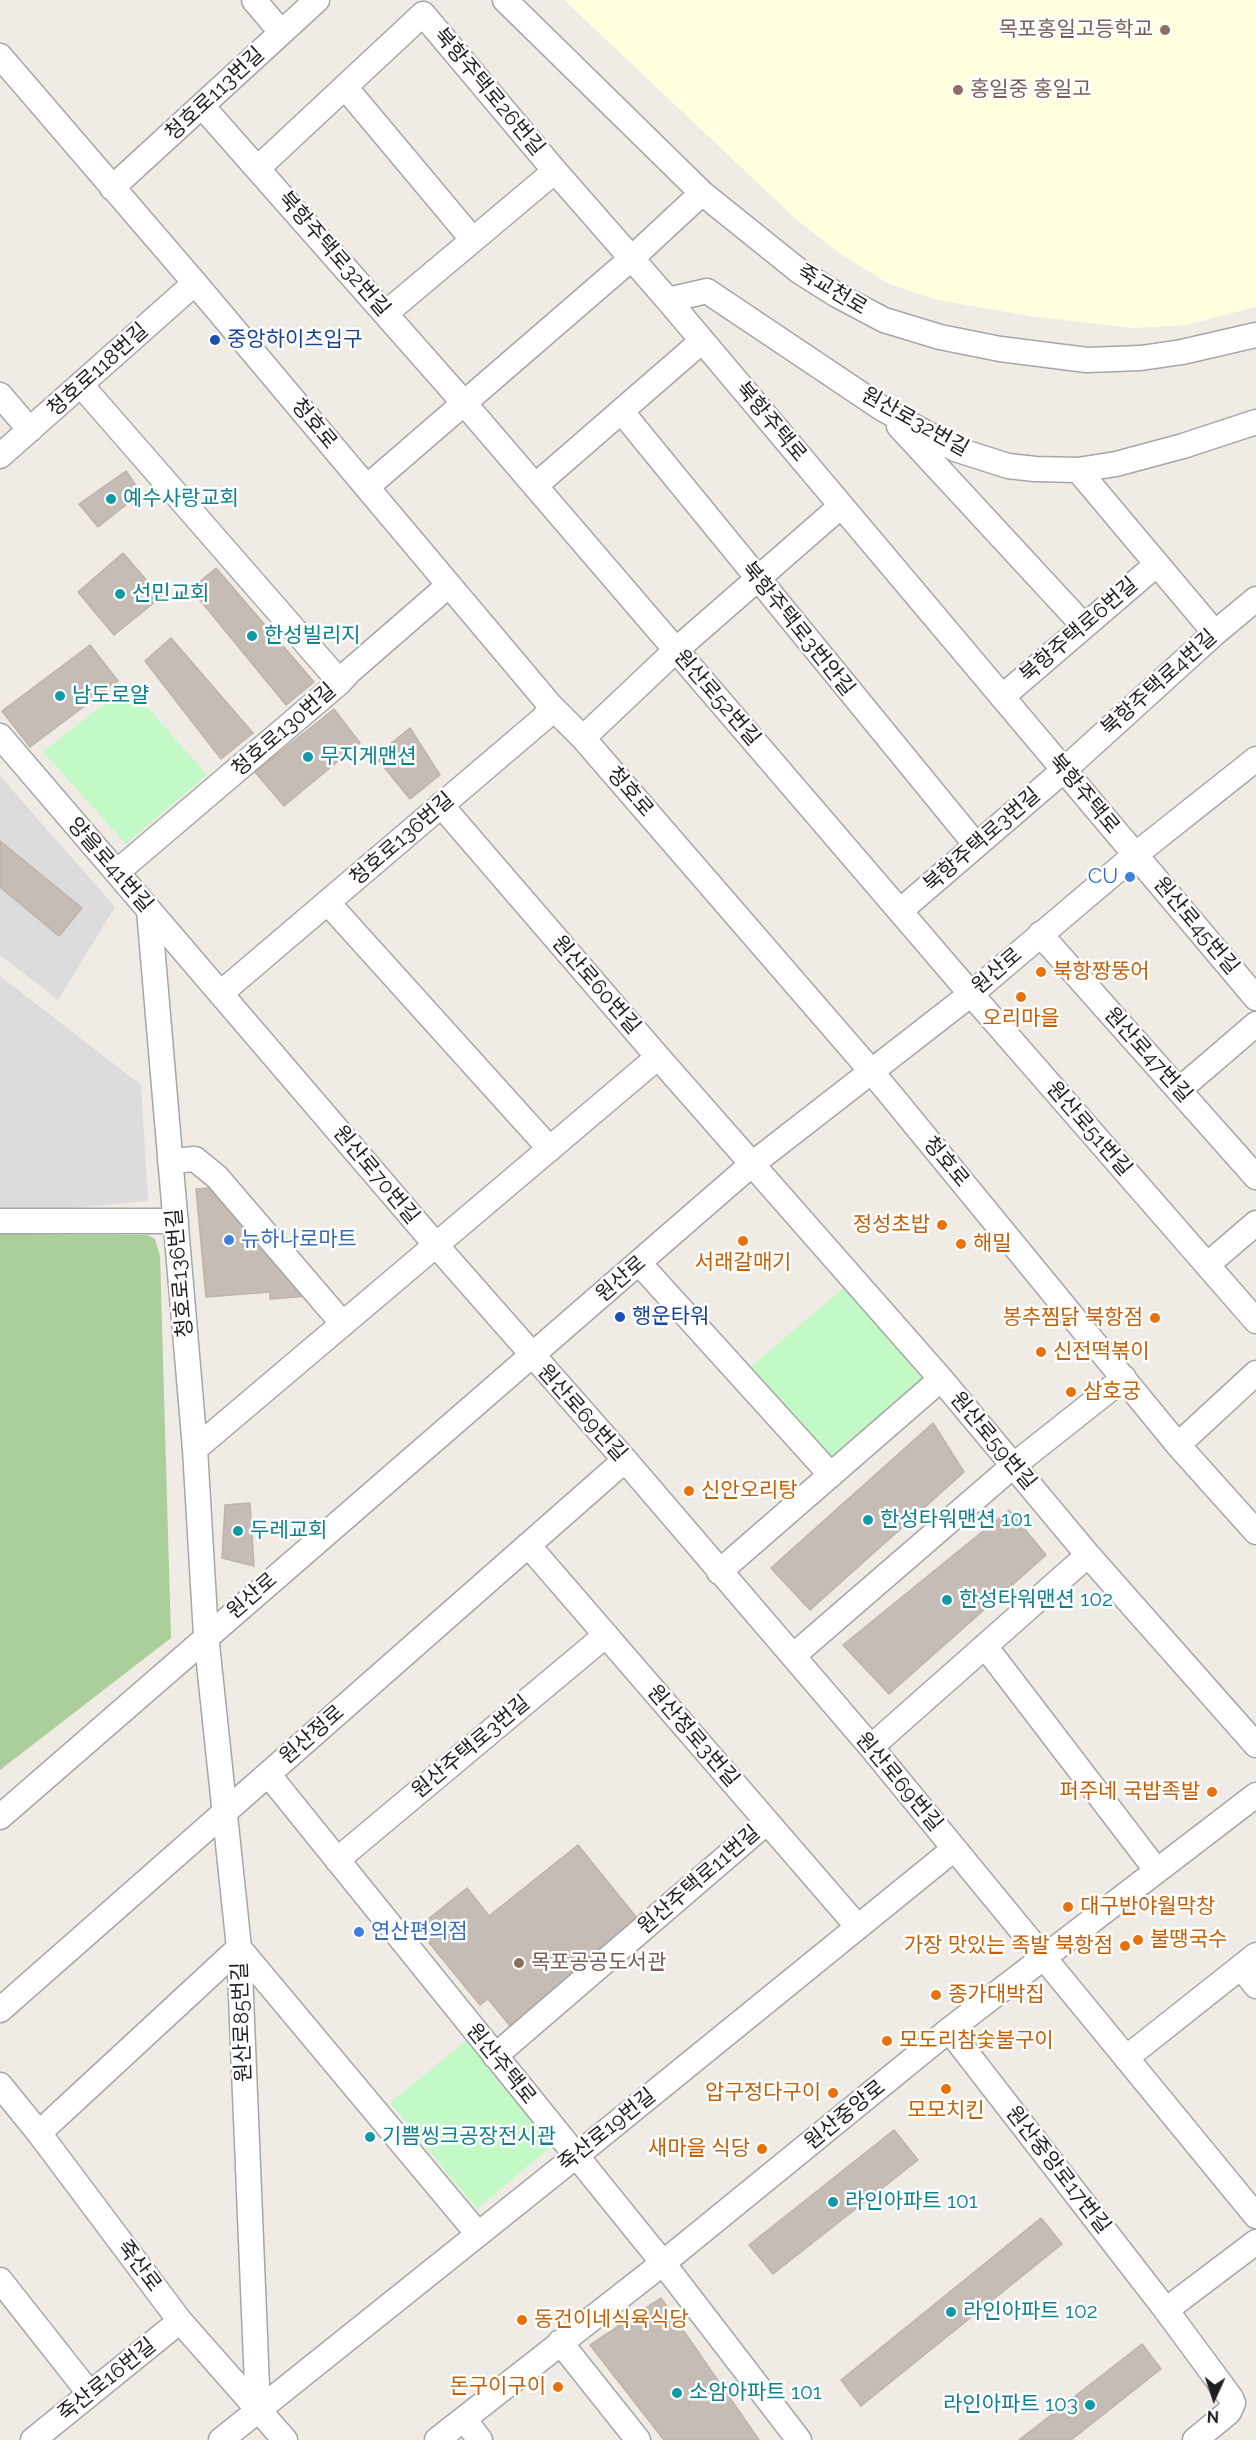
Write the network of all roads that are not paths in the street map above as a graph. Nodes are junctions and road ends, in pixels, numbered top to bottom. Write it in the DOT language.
graph roads {
  1 [pos="254,0"];
  2 [pos="317,0"];
  3 [pos="505,0"];
  4 [pos="281,32"];
  5 [pos="0,56"];
  6 [pos="345,87"];
  7 [pos="202,106"];
  8 [pos="258,168"];
  9 [pos="555,171"];
  10 [pos="112,188"];
  11 [pos="702,192"];
  12 [pos="474,240"];
  13 [pos="632,258"];
  14 [pos="195,283"];
  15 [pos="668,300"];
  16 [pos="386,313"];
  17 [pos="1256,335"];
  18 [pos="702,341"];
  19 [pos="81,385"];
  20 [pos="0,395"];
  21 [pos="464,403"];
  22 [pos="883,409"];
  23 [pos="622,412"];
  24 [pos="1256,422"];
  25 [pos="30,430"];
  26 [pos="0,456"];
  27 [pos="1078,470"];
  28 [pos="535,486"];
  29 [pos="367,487"];
  30 [pos="841,506"];
  31 [pos="1157,564"];
  32 [pos="757,580"];
  33 [pos="449,585"];
  34 [pos="1256,599"];
  35 [pos="1083,625"];
  36 [pos="1215,633"];
  37 [pos="676,650"];
  38 [pos="340,682"];
  39 [pos="1002,697"];
  40 [pos="550,705"];
  41 [pos="0,736"];
  42 [pos="583,738"];
  43 [pos="1256,759"];
  44 [pos="1064,770"];
  45 [pos="441,805"];
  46 [pos="976,845"];
  47 [pos="1136,855"];
  48 [pos="117,872"];
  49 [pos="328,903"];
  50 [pos="149,910"];
  51 [pos="900,911"];
  52 [pos="1040,934"];
  53 [pos="221,993"];
  54 [pos="971,994"];
  55 [pos="1256,998"];
  56 [pos="1256,1024"];
  57 [pos="658,1057"];
  58 [pos="872,1072"];
  59 [pos="1179,1090"];
  60 [pos="550,1149"];
  61 [pos="170,1161"];
  62 [pos="751,1165"];
  63 [pos="1256,1177"];
  64 [pos="0,1221"];
  65 [pos="176,1221"];
  66 [pos="1256,1223"];
  67 [pos="436,1245"];
  68 [pos="639,1263"];
  69 [pos="1207,1264"];
  70 [pos="1256,1321"];
  71 [pos="343,1324"];
  72 [pos="531,1356"];
  73 [pos="1256,1373"];
  74 [pos="1124,1378"];
  75 [pos="940,1379"];
  76 [pos="1178,1445"];
  77 [pos="195,1449"];
  78 [pos="624,1460"];
  79 [pos="1014,1465"];
  80 [pos="831,1475"];
  81 [pos="1256,1532"];
  82 [pos="528,1545"];
  83 [pos="1088,1555"];
  84 [pos="719,1572"];
  85 [pos="206,1635"];
  86 [pos="606,1635"];
  87 [pos="985,1646"];
  88 [pos="793,1656"];
  89 [pos="1256,1745"];
  90 [pos="871,1748"];
  91 [pos="221,1774"];
  92 [pos="268,1774"];
  93 [pos="1256,1795"];
  94 [pos="226,1811"];
  95 [pos="0,1816"];
  96 [pos="767,1822"];
  97 [pos="954,1849"];
  98 [pos="337,1860"];
  99 [pos="1157,1871"];
  100 [pos="858,1927"];
  101 [pos="239,1948"];
  102 [pos="1044,1957"];
  103 [pos="1248,1961"];
  104 [pos="1256,1986"];
  105 [pos="0,2010"];
  106 [pos="950,2030"];
  107 [pos="495,2056"];
  108 [pos="1126,2058"];
  109 [pos="0,2085"];
  110 [pos="39,2133"];
  111 [pos="576,2156"];
  112 [pos="1256,2216"];
  113 [pos="478,2234"];
  114 [pos="1256,2242"];
  115 [pos="663,2263"];
  116 [pos="0,2280"];
  117 [pos="1166,2310"];
  118 [pos="180,2320"];
  119 [pos="560,2342"];
  120 [pos="90,2394"];
  121 [pos="258,2410"];
  122 [pos="464,2419"];
  123 [pos="33,2440"];
  124 [pos="221,2440"];
  125 [pos="285,2440"];
  126 [pos="437,2440"];
  127 [pos="480,2440"];
  128 [pos="638,2440"];
  129 [pos="800,2440"];
  130 [pos="1196,2440"];
  1 -- 4 [label="street"];
  2 -- 4 [label="street, 청호로113번길"];
  3 -- 11 [label="street, 죽교천로"];
  4 -- 7 [label="street, 청호로113번길"];
  5 -- 10 [label="street, 청호로"];
  6 -- 8 [label="street, 북항주택로26번길"];
  6 -- 9 [label="street, 북항주택로26번길"];
  6 -- 12 [label="street"];
  7 -- 8 [label="street, 북항주택로32번길"];
  7 -- 10 [label="street, 청호로113번길"];
  8 -- 16 [label="street, 북항주택로32번길"];
  9 -- 12 [label="street"];
  9 -- 13 [label="street, 북항주택로26번길"];
  10 -- 14 [label="street, 청호로"];
  11 -- 13 [label="street"];
  11 -- 17 [label="street, 죽교천로"];
  12 -- 16 [label="street"];
  13 -- 15 [label="street, 북항주택로"];
  13 -- 21 [label="street"];
  14 -- 19 [label="street, 청호로118번길"];
  14 -- 29 [label="street, 청호로"];
  15 -- 18 [label="street, 북항주택로"];
  15 -- 22 [label="street, 원산로32번길"];
  16 -- 21 [label="street, 북항주택로32번길"];
  18 -- 23 [label="street"];
  18 -- 30 [label="street, 북항주택로"];
  19 -- 25 [label="street, 청호로118번길"];
  19 -- 38 [label="street"];
  20 -- 25 [label="street"];
  21 -- 28 [label="street, 원산로52번길"];
  21 -- 29 [label="street"];
  22 -- 27 [label="street, 원산로32번길"];
  22 -- 35 [label="street"];
  23 -- 28 [label="street"];
  23 -- 32 [label="street, 북항주택로3번안길"];
  24 -- 27 [label="street, 원산로32번길"];
  25 -- 26 [label="street, 청호로118번길"];
  27 -- 31 [label="street"];
  28 -- 37 [label="street, 원산로52번길"];
  29 -- 33 [label="street, 청호로"];
  30 -- 32 [label="street"];
  30 -- 39 [label="street, 북항주택로"];
  31 -- 35 [label="street, 북항주택로6번길"];
  31 -- 36 [label="street"];
  32 -- 37 [label="street"];
  32 -- 46 [label="street, 북항주택로3번안길"];
  33 -- 38 [label="street, 청호로130번길"];
  33 -- 40 [label="street, 청호로"];
  34 -- 36 [label="street, 북항주택로4번길"];
  35 -- 39 [label="street, 북항주택로6번길"];
  36 -- 44 [label="street, 북항주택로4번길"];
  37 -- 42 [label="street"];
  37 -- 51 [label="street, 원산로52번길"];
  38 -- 48 [label="street, 청호로130번길"];
  39 -- 44 [label="street, 북항주택로"];
  40 -- 42 [label="street, 청호로"];
  40 -- 45 [label="street, 청호로136번길"];
  41 -- 48 [label="street, 양을로41번길"];
  42 -- 58 [label="street, 청호로"];
  43 -- 47 [label="street, 원산로"];
  44 -- 46 [label="street, 북항주택로3번길"];
  44 -- 47 [label="street, 북항주택로"];
  45 -- 49 [label="street, 청호로136번길"];
  45 -- 57 [label="street, 원산로60번길"];
  46 -- 51 [label="street, 북항주택로3번길"];
  47 -- 52 [label="street, 원산로"];
  47 -- 55 [label="street, 원산로45번길"];
  48 -- 50 [label="street, 양을로41번길"];
  49 -- 53 [label="street, 청호로136번길"];
  49 -- 60 [label="street"];
  50 -- 53 [label="street, 양을로41번길"];
  50 -- 61 [label="street, 청호로136번길"];
  51 -- 54 [label="street, 원산로52번길"];
  52 -- 54 [label="street, 원산로"];
  52 -- 59 [label="street, 원산로47번길"];
  53 -- 67 [label="street, 원산로70번길"];
  54 -- 58 [label="street, 원산로"];
  54 -- 69 [label="street, 원산로51번길"];
  56 -- 59 [label="street"];
  57 -- 60 [label="street"];
  57 -- 62 [label="street, 원산로60번길"];
  58 -- 62 [label="street, 원산로"];
  58 -- 74 [label="street, 청호로"];
  59 -- 63 [label="street, 원산로47번길"];
  60 -- 67 [label="street"];
  61 -- 65 [label="street, 청호로136번길"];
  61 -- 71 [label="street"];
  62 -- 68 [label="street, 원산로"];
  62 -- 75 [label="street, 원산로59번길"];
  64 -- 65 [label="street"];
  65 -- 77 [label="street, 청호로136번길"];
  66 -- 69 [label="street"];
  67 -- 71 [label="street"];
  67 -- 72 [label="street, 원산로70번길"];
  68 -- 72 [label="street, 원산로"];
  68 -- 80 [label="street"];
  69 -- 70 [label="street, 원산로51번길"];
  71 -- 77 [label="street"];
  72 -- 78 [label="street, 원산로69번길"];
  72 -- 85 [label="street, 원산로"];
  73 -- 76 [label="street"];
  74 -- 76 [label="street, 청호로"];
  74 -- 79 [label="street"];
  75 -- 79 [label="street, 원산로59번길"];
  75 -- 80 [label="street"];
  76 -- 81 [label="street, 청호로"];
  77 -- 85 [label="street, 청호로136번길"];
  78 -- 82 [label="street, 원산정로"];
  78 -- 84 [label="street, 원산로69번길"];
  79 -- 83 [label="street, 원산로59번길"];
  79 -- 88 [label="street"];
  80 -- 84 [label="street"];
  82 -- 86 [label="street, 원산정로3번길"];
  82 -- 92 [label="street, 원산정로"];
  83 -- 87 [label="street"];
  83 -- 89 [label="street, 원산로59번길"];
  84 -- 88 [label="street, 원산로69번길"];
  85 -- 91 [label="street, 원산로85번길"];
  85 -- 95 [label="street, 원산로"];
  86 -- 96 [label="street, 원산정로3번길"];
  86 -- 98 [label="street, 원산주택로3번길"];
  87 -- 90 [label="street"];
  87 -- 99 [label="street"];
  88 -- 90 [label="street, 원산로69번길"];
  90 -- 97 [label="street, 원산로69번길"];
  91 -- 92 [label="street"];
  91 -- 94 [label="street, 원산로85번길"];
  92 -- 94 [label="street, 원산정로"];
  92 -- 98 [label="street, 원산주택로"];
  93 -- 99 [label="street, 원산중앙로"];
  94 -- 101 [label="street, 원산로85번길"];
  94 -- 105 [label="street, 원산정로"];
  96 -- 100 [label="street, 원산정로3번길"];
  96 -- 107 [label="street, 원산주택로11번길"];
  97 -- 100 [label="street, 죽산로19번길"];
  97 -- 102 [label="street, 원산로69번길"];
  98 -- 107 [label="street, 원산주택로"];
  99 -- 102 [label="street, 원산중앙로"];
  100 -- 111 [label="street, 죽산로19번길"];
  101 -- 110 [label="street"];
  101 -- 113 [label="street"];
  101 -- 121 [label="street, 원산로85번길"];
  102 -- 106 [label="street, 원산중앙로"];
  102 -- 108 [label="street, 원산로69번길"];
  103 -- 104 [label="street"];
  103 -- 108 [label="street"];
  106 -- 115 [label="street, 원산중앙로"];
  106 -- 117 [label="street, 원산중앙로17번길"];
  107 -- 111 [label="street, 원산주택로"];
  108 -- 112 [label="street, 원산로69번길"];
  109 -- 110 [label="street, 죽산로"];
  110 -- 118 [label="street, 죽산로"];
  111 -- 113 [label="street, 죽산로19번길"];
  111 -- 115 [label="street, 원산주택로"];
  113 -- 121 [label="street, 죽산로19번길"];
  114 -- 117 [label="street"];
  115 -- 119 [label="street, 원산중앙로"];
  115 -- 129 [label="street, 원산주택로"];
  116 -- 120 [label="street"];
  117 -- 130 [label="street, 원산중앙로17번길"];
  118 -- 120 [label="street, 죽산로16번길"];
  118 -- 121 [label="street, 죽산로"];
  119 -- 122 [label="street, 원산중앙로"];
  119 -- 128 [label="street"];
  120 -- 123 [label="street, 죽산로16번길"];
  121 -- 124 [label="street, 죽산로19번길"];
  121 -- 125 [label="street, 죽산로"];
  122 -- 126 [label="street, 원산중앙로"];
  122 -- 127 [label="street"];
}
